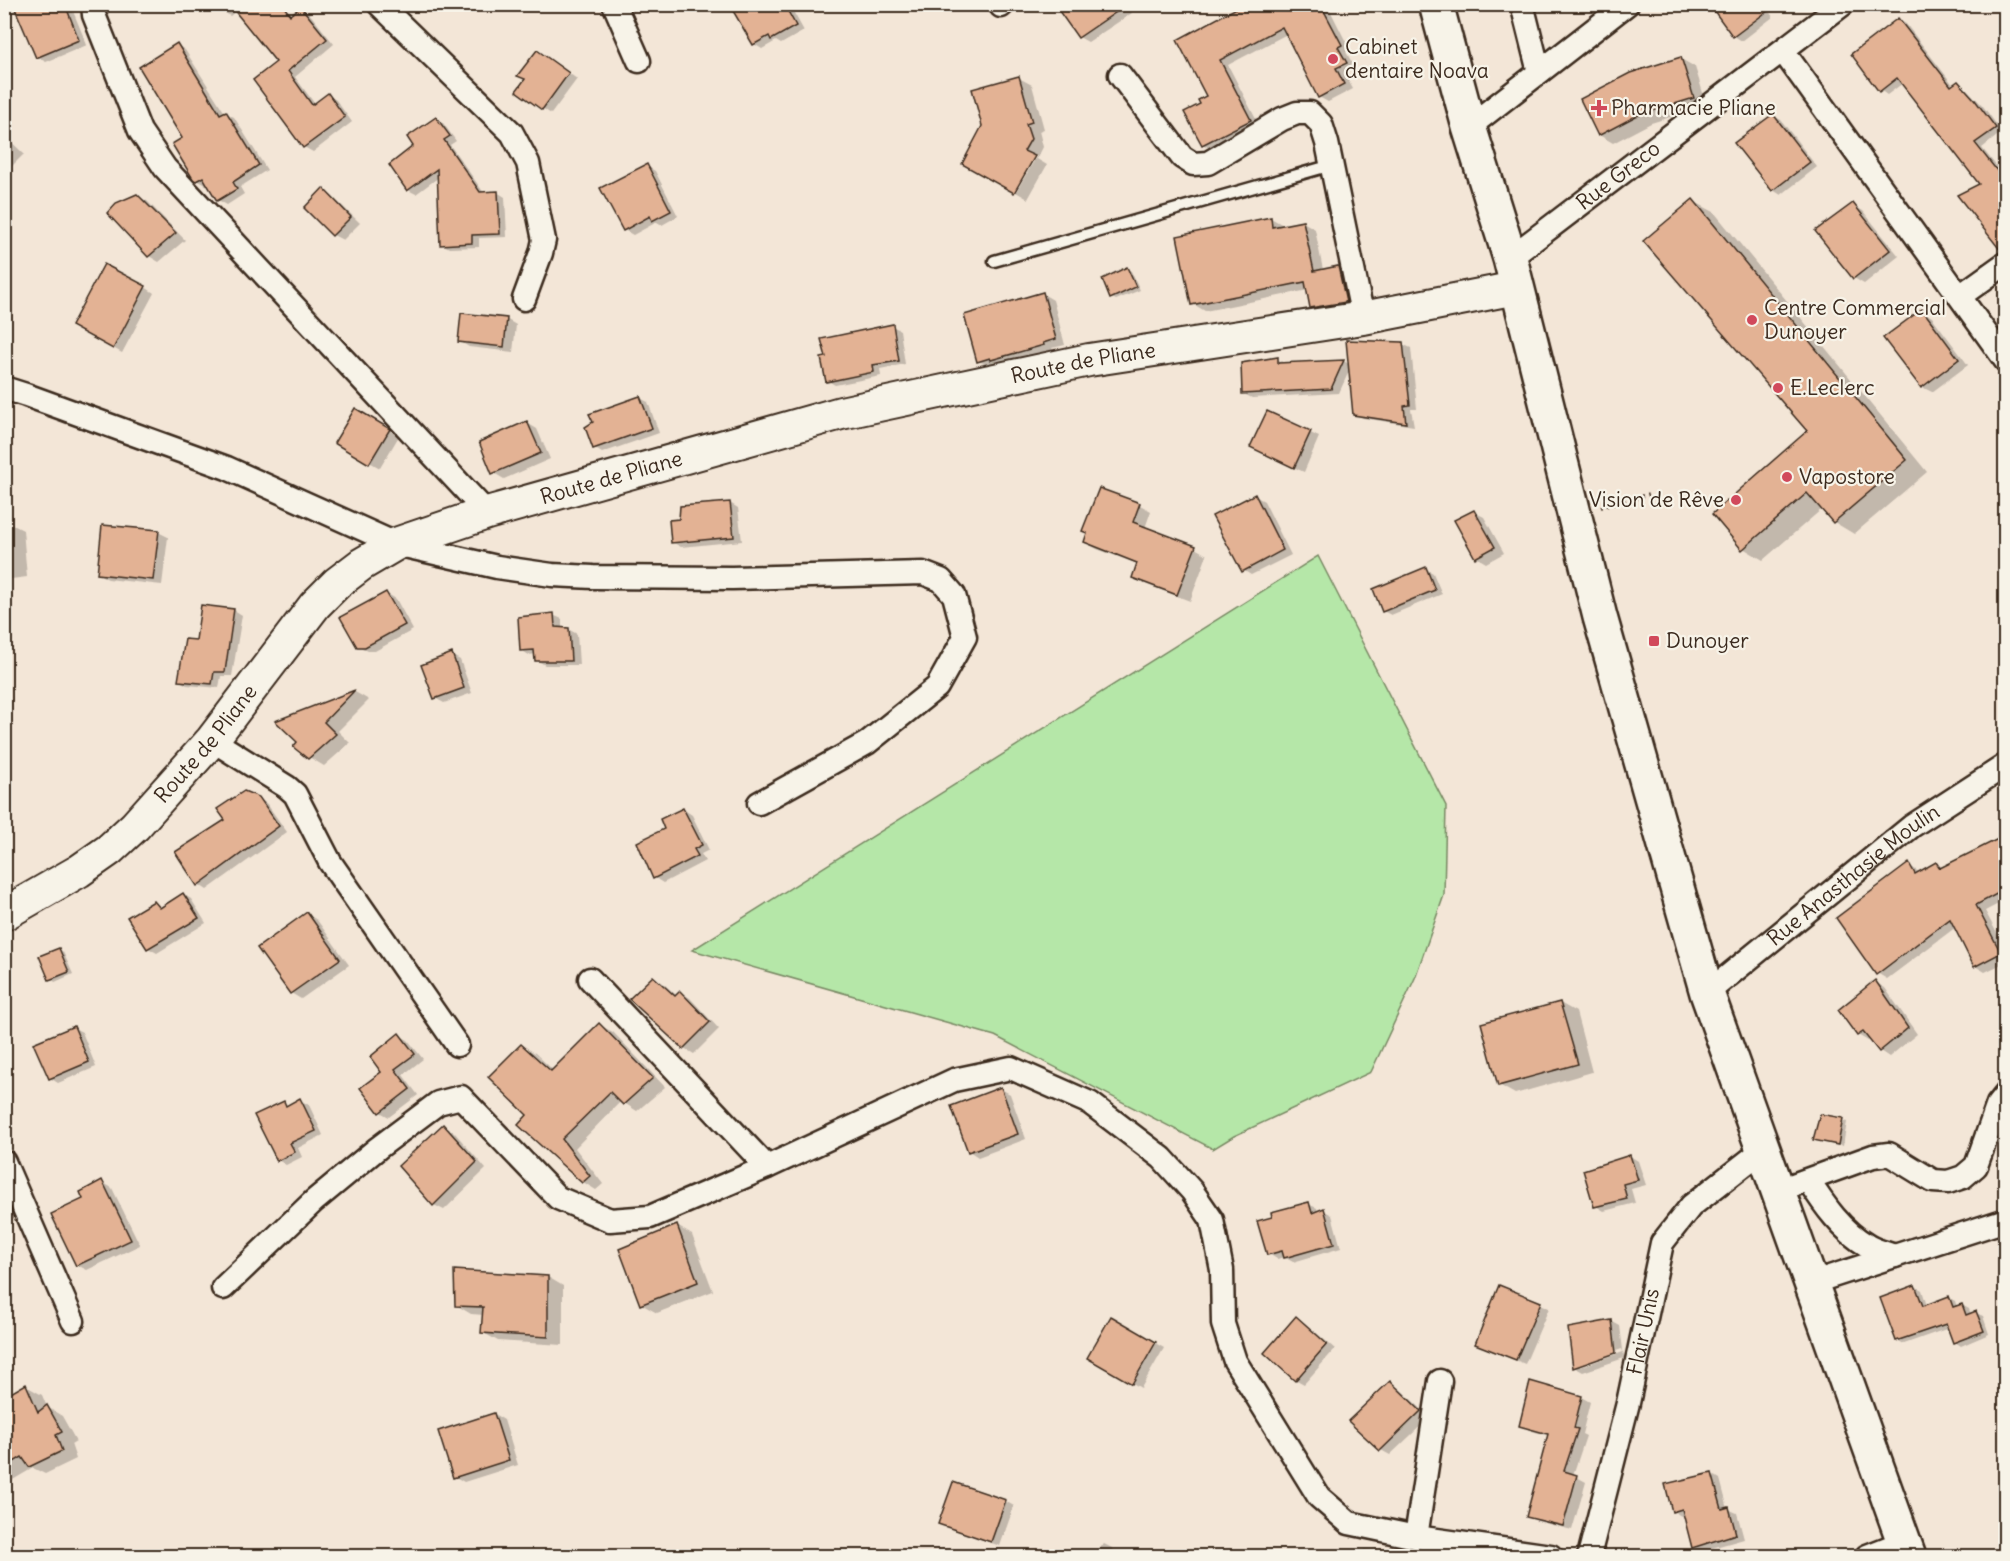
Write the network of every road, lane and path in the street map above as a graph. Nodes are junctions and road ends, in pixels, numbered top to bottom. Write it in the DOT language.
graph roads {
  1 [pos="93,4"];
  2 [pos="380,4"];
  3 [pos="614,4"];
  4 [pos="1436,4"];
  5 [pos="1522,4"];
  6 [pos="1627,4"];
  7 [pos="1843,4"];
  8 [pos="1783,51"];
  9 [pos="639,61"];
  10 [pos="1539,72"];
  11 [pos="1120,75"];
  12 [pos="1469,127"];
  13 [pos="1332,165"];
  14 [pos="994,261"];
  15 [pos="2006,263"];
  16 [pos="1513,273"];
  17 [pos="1960,296"];
  18 [pos="524,298"];
  19 [pos="1363,318"];
  20 [pos="2006,361"];
  21 [pos="4,388"];
  22 [pos="1650,494"];
  23 [pos="487,513"];
  24 [pos="1574,514"];
  25 [pos="396,544"];
  26 [pos="212,740"];
  27 [pos="2006,765"];
  28 [pos="759,803"];
  29 [pos="4,914"];
  30 [pos="590,979"];
  31 [pos="1707,993"];
  32 [pos="457,1045"];
  33 [pos="2006,1094"];
  34 [pos="1764,1149"];
  35 [pos="4,1162"];
  36 [pos="767,1167"];
  37 [pos="1793,1185"];
  38 [pos="2006,1220"];
  39 [pos="1895,1256"];
  40 [pos="1811,1283"];
  41 [pos="223,1288"];
  42 [pos="73,1321"];
  43 [pos="1440,1381"];
  44 [pos="1416,1537"];
  45 [pos="1906,1549"];
  46 [pos="1551,1557"];
  47 [pos="1589,1557"];
  48 [pos="1867,1557"];
  1 -- 23 [label="street"];
  2 -- 18 [label="street"];
  3 -- 9 [label="street"];
  4 -- 12 [label="main road"];
  5 -- 10 [label="street"];
  6 -- 10 [label="street"];
  7 -- 8 [label="street, Rue Greco"];
  8 -- 16 [label="street, Rue Greco"];
  8 -- 17 [label="street"];
  10 -- 12 [label="street"];
  11 -- 13 [label="street"];
  12 -- 16 [label="main road"];
  13 -- 14 [label="lane"];
  13 -- 19 [label="street"];
  15 -- 17 [label="street"];
  16 -- 19 [label="street, Route de Pliane"];
  16 -- 24 [label="main road"];
  17 -- 20 [label="street"];
  19 -- 23 [label="street, Route de Pliane"];
  21 -- 25 [label="street"];
  22 -- 24 [label="path"];
  23 -- 25 [label="street, Route de Pliane"];
  24 -- 31 [label="main road"];
  25 -- 26 [label="street, Route de Pliane"];
  25 -- 28 [label="street"];
  26 -- 29 [label="street, Route de Pliane"];
  26 -- 32 [label="street"];
  27 -- 31 [label="street, Rue Anasthasie Moulin"];
  30 -- 36 [label="street"];
  31 -- 34 [label="main road"];
  33 -- 37 [label="street"];
  34 -- 37 [label="main road"];
  34 -- 47 [label="street, Flair Unis"];
  35 -- 42 [label="street"];
  36 -- 41 [label="street"];
  36 -- 44 [label="street"];
  37 -- 39 [label="street"];
  37 -- 40 [label="main road"];
  38 -- 39 [label="street"];
  39 -- 40 [label="street"];
  40 -- 45 [label="main road"];
  43 -- 44 [label="street"];
  44 -- 46 [label="street"];
  45 -- 48 [label="street"];
}
